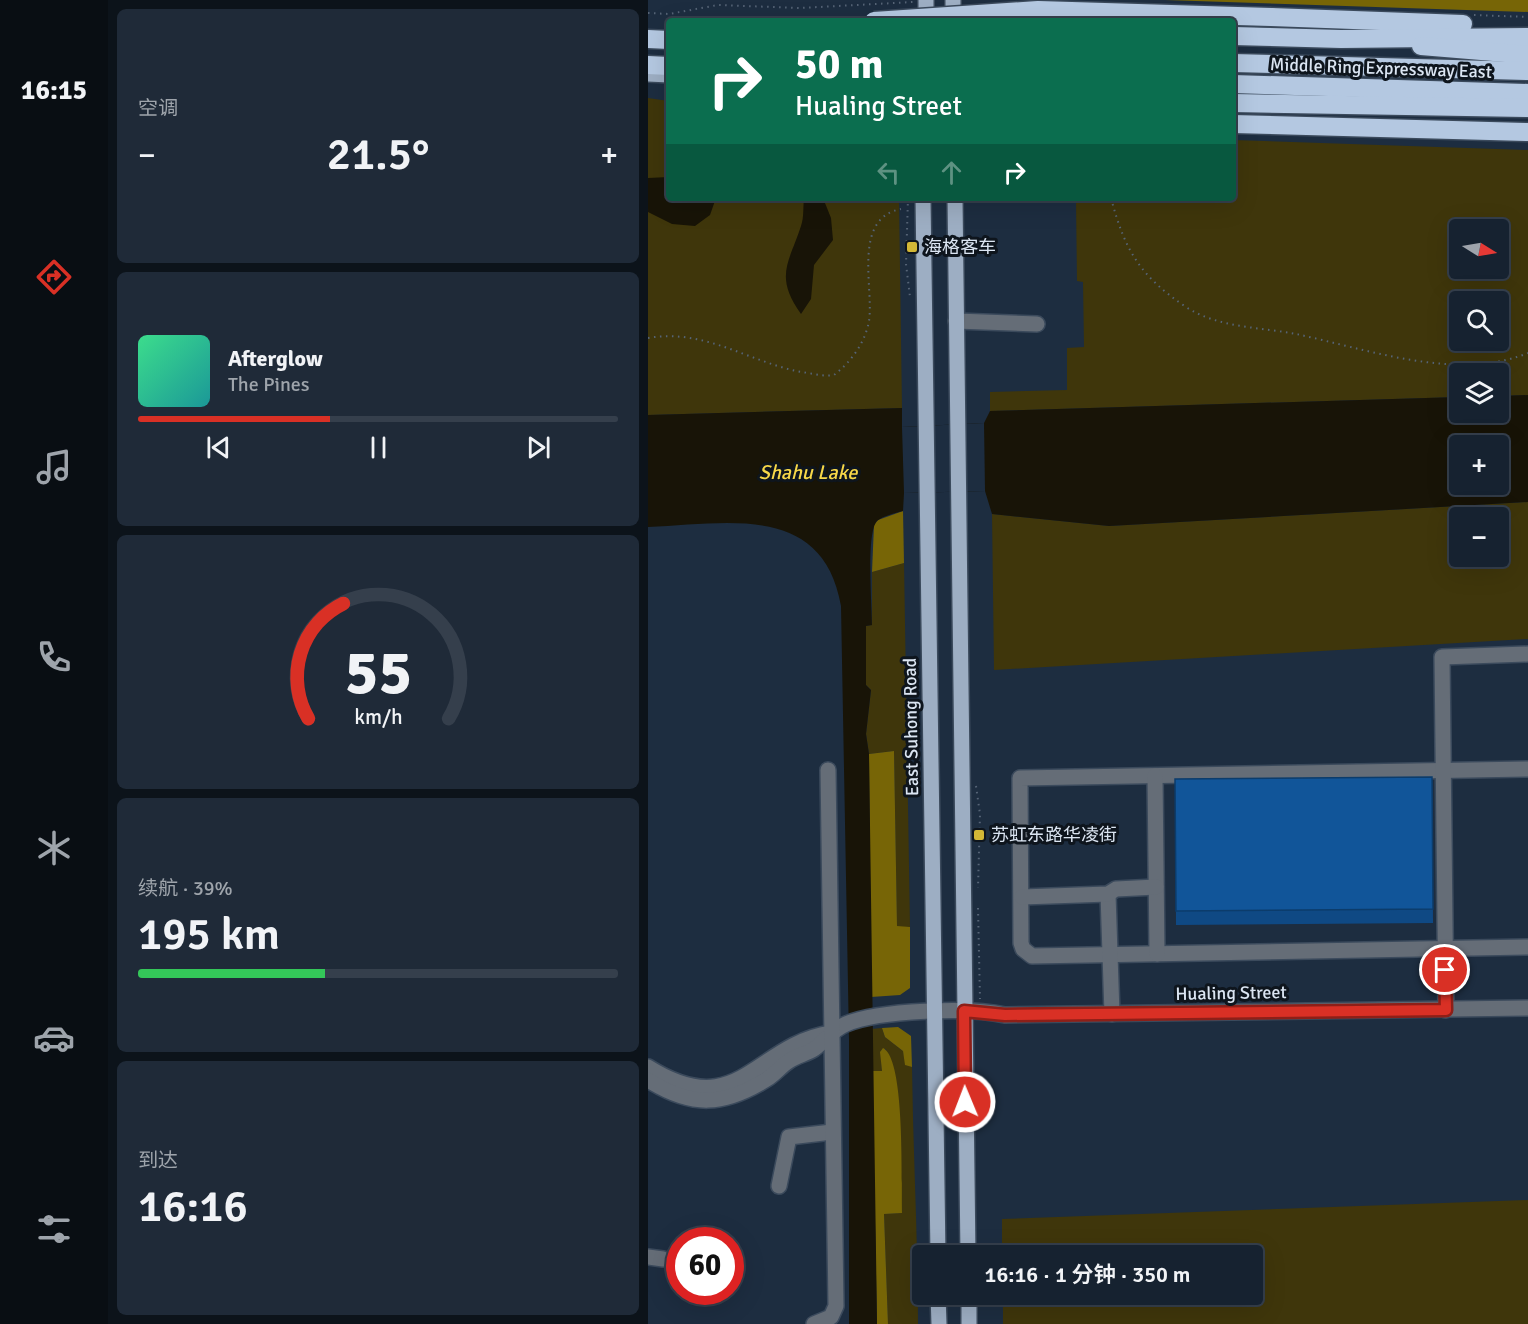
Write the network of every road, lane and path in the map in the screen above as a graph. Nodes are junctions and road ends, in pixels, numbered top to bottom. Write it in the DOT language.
graph roads {
  1 [pos="953,0"];
  2 [pos="926,1"];
  3 [pos="648,13"];
  4 [pos="919,18"];
  5 [pos="926,18"];
  6 [pos="953,18"];
  7 [pos="1528,27"];
  8 [pos="648,30"];
  9 [pos="666,31"];
  10 [pos="1236,36"];
  11 [pos="648,39"];
  12 [pos="666,40"];
  13 [pos="1527,54"];
  14 [pos="1236,63"];
  15 [pos="1236,84"];
  16 [pos="1236,103"];
  17 [pos="1527,109"];
  18 [pos="1236,123"];
  19 [pos="1528,132"];
  20 [pos="923,201"];
  21 [pos="955,201"];
  22 [pos="1112,201"];
  23 [pos="901,209"];
  24 [pos="956,321"];
  25 [pos="1036,324"];
  26 [pos="648,338"];
  27 [pos="1528,353"];
  28 [pos="1528,654"];
  29 [pos="1528,769"];
  30 [pos="828,770"];
  31 [pos="1443,771"];
  32 [pos="1155,776"];
  33 [pos="1156,887"];
  34 [pos="1108,894"];
  35 [pos="1022,897"];
  36 [pos="1528,947"];
  37 [pos="1445,950"];
  38 [pos="1157,954"];
  39 [pos="1111,955"];
  40 [pos="1528,1008"];
  41 [pos="1446,1010"];
  42 [pos="935,1011"];
  43 [pos="964,1011"];
  44 [pos="1112,1014"];
  45 [pos="831,1033"];
  46 [pos="648,1067"];
  47 [pos="648,1080"];
  48 [pos="832,1132"];
  49 [pos="778,1186"];
  50 [pos="938,1245"];
  51 [pos="968,1245"];
  52 [pos="939,1305"];
  53 [pos="969,1305"];
  54 [pos="814,1324"];
  55 [pos="939,1324"];
  56 [pos="969,1324"];
  1 -- 6 [label="main road"];
  2 -- 3 [label="path"];
  2 -- 5 [label="main road"];
  4 -- 7 [label="highway, bridge"];
  8 -- 9 [label="main road"];
  10 -- 13 [label="highway"];
  11 -- 12 [label="highway"];
  13 -- 14 [label="highway, Middle Ring Expressway East"];
  15 -- 17 [label="highway, Middle Ring Expressway East"];
  16 -- 17 [label="highway"];
  18 -- 19 [label="highway"];
  20 -- 42 [label="main road, East Suhong Road"];
  21 -- 24 [label="main road"];
  22 -- 27 [label="path"];
  23 -- 26 [label="path"];
  24 -- 25 [label="street"];
  24 -- 43 [label="main road"];
  28 -- 31 [label="street"];
  29 -- 31 [label="street"];
  30 -- 45 [label="street"];
  31 -- 32 [label="street"];
  31 -- 37 [label="street"];
  32 -- 33 [label="street"];
  32 -- 35 [label="street"];
  33 -- 34 [label="street"];
  33 -- 38 [label="street"];
  34 -- 35 [label="street"];
  34 -- 39 [label="street"];
  35 -- 39 [label="street"];
  36 -- 37 [label="street"];
  37 -- 38 [label="street"];
  37 -- 41 [label="street"];
  38 -- 39 [label="street"];
  39 -- 44 [label="street"];
  40 -- 41 [label="street, Hualing Street"];
  41 -- 44 [label="street, Hualing Street"];
  42 -- 43 [label="street, Hualing Street"];
  42 -- 45 [label="street, Hualing Street"];
  42 -- 50 [label="main road, East Suhong Road"];
  43 -- 44 [label="street, Hualing Street"];
  43 -- 51 [label="main road"];
  45 -- 46 [label="street"];
  45 -- 47 [label="street"];
  45 -- 48 [label="street"];
  48 -- 49 [label="street"];
  48 -- 54 [label="street"];
  52 -- 55 [label="main road"];
  53 -- 56 [label="main road"];
}
